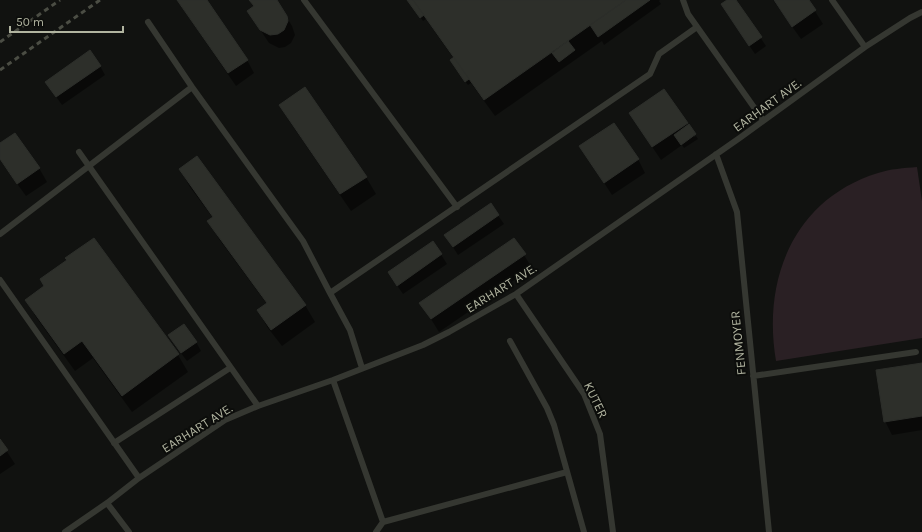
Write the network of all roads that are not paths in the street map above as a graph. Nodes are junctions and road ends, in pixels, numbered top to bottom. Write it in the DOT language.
graph roads {
  1 [pos="304,0"];
  2 [pos="683,0"];
  3 [pos="832,0"];
  4 [pos="922,12"];
  5 [pos="148,22"];
  6 [pos="697,28"];
  7 [pos="865,47"];
  8 [pos="192,87"];
  9 [pos="763,120"];
  10 [pos="79,152"];
  11 [pos="716,154"];
  12 [pos="89,166"];
  13 [pos="457,206"];
  14 [pos="0,234"];
  15 [pos="0,280"];
  16 [pos="330,293"];
  17 [pos="516,294"];
  18 [pos="510,341"];
  19 [pos="916,352"];
  20 [pos="230,368"];
  21 [pos="362,368"];
  22 [pos="753,376"];
  23 [pos="333,380"];
  24 [pos="258,406"];
  25 [pos="114,443"];
  26 [pos="567,472"];
  27 [pos="139,478"];
  28 [pos="107,503"];
  29 [pos="383,522"];
  30 [pos="65,532"];
  31 [pos="129,532"];
  32 [pos="376,532"];
  33 [pos="584,532"];
  34 [pos="613,532"];
  35 [pos="769,532"];
  1 -- 13 [label="lane"];
  2 -- 6 [label="lane"];
  3 -- 7 [label="lane"];
  4 -- 7 [label="lane, EARHART AVE."];
  5 -- 8 [label="lane"];
  6 -- 9 [label="lane"];
  6 -- 13 [label="lane"];
  7 -- 9 [label="lane, EARHART AVE."];
  8 -- 12 [label="lane"];
  8 -- 16 [label="lane"];
  9 -- 11 [label="lane, EARHART AVE."];
  10 -- 12 [label="lane"];
  11 -- 17 [label="lane, EARHART AVE."];
  11 -- 22 [label="lane, FENMOYER"];
  12 -- 14 [label="lane"];
  12 -- 20 [label="lane"];
  13 -- 16 [label="lane"];
  15 -- 25 [label="lane"];
  16 -- 21 [label="lane"];
  17 -- 21 [label="lane, EARHART AVE."];
  17 -- 34 [label="lane, KUTER"];
  18 -- 26 [label="lane"];
  19 -- 22 [label="lane"];
  20 -- 24 [label="lane"];
  20 -- 25 [label="lane"];
  21 -- 23 [label="lane, EARHART AVE."];
  22 -- 35 [label="lane, FENMOYER"];
  23 -- 24 [label="lane, EARHART AVE."];
  23 -- 29 [label="lane"];
  24 -- 27 [label="lane, EARHART AVE."];
  25 -- 27 [label="lane"];
  26 -- 29 [label="lane"];
  26 -- 33 [label="lane"];
  27 -- 28 [label="lane, EARHART AVE."];
  28 -- 30 [label="lane, EARHART AVE."];
  28 -- 31 [label="lane"];
  29 -- 32 [label="lane"];
}
